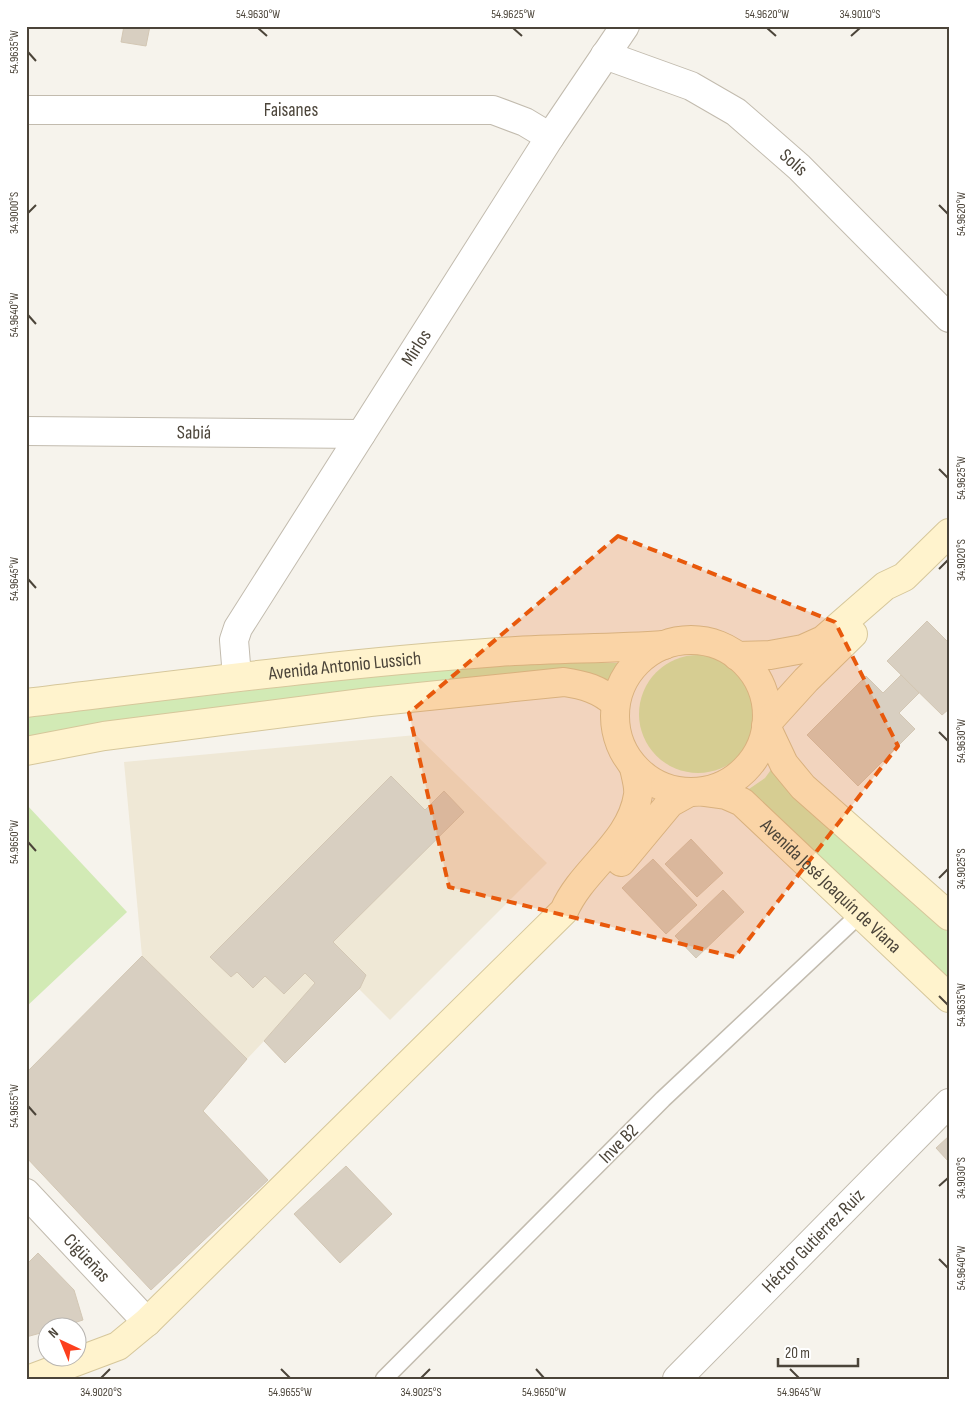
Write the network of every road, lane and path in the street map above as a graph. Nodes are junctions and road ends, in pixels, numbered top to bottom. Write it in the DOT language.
graph roads {
  1 [pos="625,26"];
  2 [pos="605,55"];
  3 [pos="26,110"];
  4 [pos="550,137"];
  5 [pos="949,318"];
  6 [pos="26,431"];
  7 [pos="361,434"];
  8 [pos="949,533"];
  9 [pos="904,577"];
  10 [pos="664,644"];
  11 [pos="737,656"];
  12 [pos="237,677"];
  13 [pos="26,703"];
  14 [pos="615,703"];
  15 [pos="766,724"];
  16 [pos="26,752"];
  17 [pos="634,768"];
  18 [pos="696,792"];
  19 [pos="564,911"];
  20 [pos="859,915"];
  21 [pos="949,916"];
  22 [pos="949,998"];
  23 [pos="949,1103"];
  24 [pos="26,1193"];
  25 [pos="147,1322"];
  26 [pos="30,1379"];
  27 [pos="384,1379"];
  28 [pos="677,1379"];
  1 -- 2 [label="street, Mirlos"];
  2 -- 4 [label="street, Mirlos"];
  2 -- 5 [label="street, Solís"];
  3 -- 4 [label="street, Faisanes"];
  4 -- 7 [label="street, Mirlos"];
  6 -- 7 [label="street, Sabiá"];
  7 -- 12 [label="street, Mirlos"];
  8 -- 9 [label="main road"];
  9 -- 11 [label="main road"];
  9 -- 15 [label="main road"];
  10 -- 11 [label="main road"];
  10 -- 12 [label="main road, Avenida Antonio Lussich"];
  10 -- 14 [label="main road"];
  11 -- 15 [label="main road"];
  12 -- 13 [label="main road, Avenida Antonio Lussich"];
  14 -- 16 [label="main road, Avenida Antonio Lussich"];
  14 -- 17 [label="main road"];
  15 -- 18 [label="main road"];
  15 -- 21 [label="main road"];
  17 -- 18 [label="main road"];
  17 -- 19 [label="main road"];
  18 -- 19 [label="main road"];
  18 -- 20 [label="main road, Avenida José Joaquín de Viana"];
  19 -- 25 [label="main road"];
  20 -- 22 [label="main road, Avenida José Joaquín de Viana"];
  20 -- 27 [label="lane, Inve B2"];
  23 -- 28 [label="street, Héctor Gutierrez Ruiz"];
  24 -- 25 [label="street, Cigüeñas"];
  25 -- 26 [label="main road"];
}
